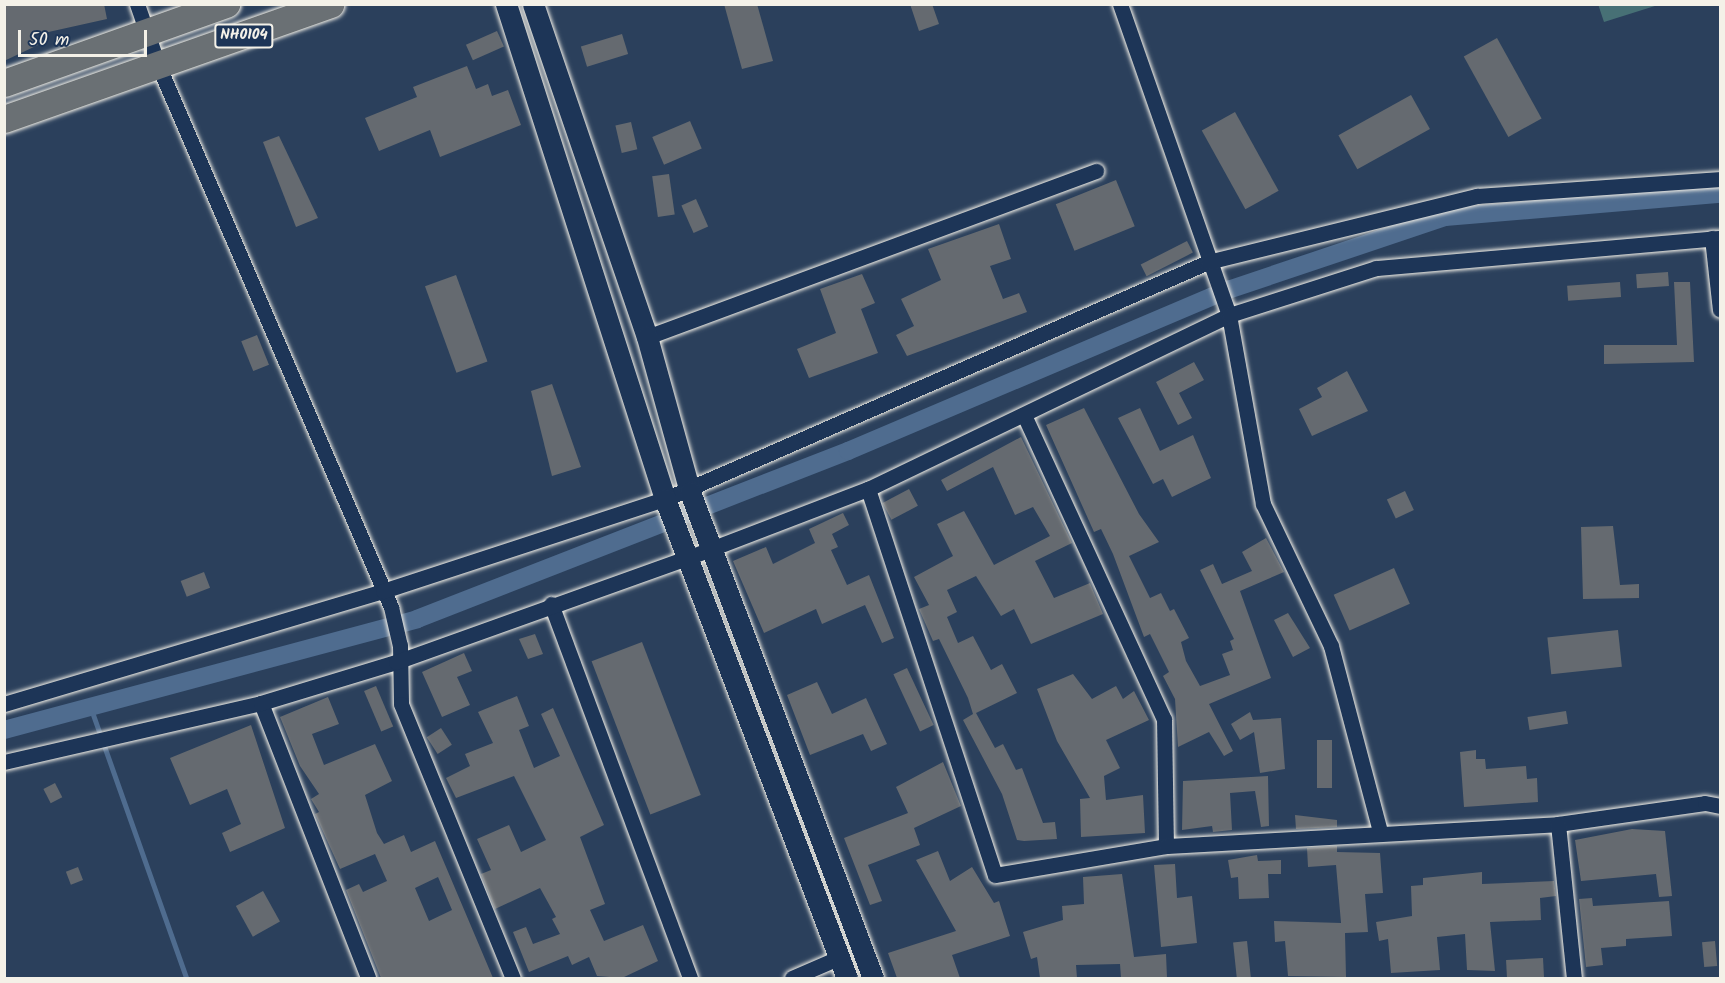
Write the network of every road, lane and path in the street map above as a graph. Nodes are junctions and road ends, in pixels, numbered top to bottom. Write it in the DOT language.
graph roads {
  1 [pos="137,4"];
  2 [pos="330,4"];
  3 [pos="506,4"];
  4 [pos="533,4"];
  5 [pos="1120,4"];
  6 [pos="215,6"];
  7 [pos="149,31"];
  8 [pos="222,44"];
  9 [pos="159,67"];
  10 [pos="4,83"];
  11 [pos="4,119"];
  12 [pos="1096,171"];
  13 [pos="1720,179"];
  14 [pos="1716,238"];
  15 [pos="1208,262"];
  16 [pos="1720,310"];
  17 [pos="1227,311"];
  18 [pos="647,337"];
  19 [pos="1024,415"];
  20 [pos="868,489"];
  21 [pos="691,491"];
  22 [pos="667,502"];
  23 [pos="712,546"];
  24 [pos="687,556"];
  25 [pos="383,591"];
  26 [pos="551,604"];
  27 [pos="396,662"];
  28 [pos="261,703"];
  29 [pos="4,704"];
  30 [pos="4,762"];
  31 [pos="1720,806"];
  32 [pos="1558,824"];
  33 [pos="1380,831"];
  34 [pos="1166,846"];
  35 [pos="838,958"];
  36 [pos="368,978"];
  37 [pos="513,978"];
  38 [pos="690,978"];
  39 [pos="792,978"];
  40 [pos="847,978"];
  41 [pos="873,978"];
  42 [pos="1574,978"];
  1 -- 7 [label="street"];
  2 -- 8 [label="highway, NH0104"];
  3 -- 22 [label="main road"];
  4 -- 18 [label="main road"];
  5 -- 15 [label="street"];
  6 -- 7 [label="highway, NH0104"];
  6 -- 8 [label="street"];
  7 -- 9 [label="street"];
  7 -- 10 [label="highway, NH0104"];
  8 -- 9 [label="highway, NH0104"];
  9 -- 11 [label="highway, NH0104"];
  9 -- 25 [label="street"];
  12 -- 18 [label="street"];
  13 -- 15 [label="street"];
  14 -- 16 [label="street"];
  14 -- 17 [label="street"];
  15 -- 17 [label="street"];
  15 -- 21 [label="street"];
  17 -- 19 [label="street"];
  17 -- 33 [label="street"];
  18 -- 21 [label="main road"];
  19 -- 20 [label="street"];
  19 -- 34 [label="street"];
  20 -- 23 [label="street"];
  20 -- 34 [label="street"];
  21 -- 22 [label="street"];
  21 -- 23 [label="main road"];
  22 -- 24 [label="main road"];
  22 -- 25 [label="street"];
  23 -- 24 [label="street"];
  23 -- 41 [label="main road"];
  24 -- 26 [label="street"];
  24 -- 35 [label="main road"];
  25 -- 27 [label="street"];
  25 -- 29 [label="street"];
  26 -- 27 [label="street"];
  26 -- 38 [label="street"];
  27 -- 28 [label="street"];
  27 -- 37 [label="street"];
  28 -- 30 [label="street"];
  28 -- 36 [label="street"];
  31 -- 32 [label="street"];
  32 -- 33 [label="street"];
  32 -- 42 [label="street"];
  33 -- 34 [label="street"];
  35 -- 39 [label="street"];
  35 -- 40 [label="main road"];
}
